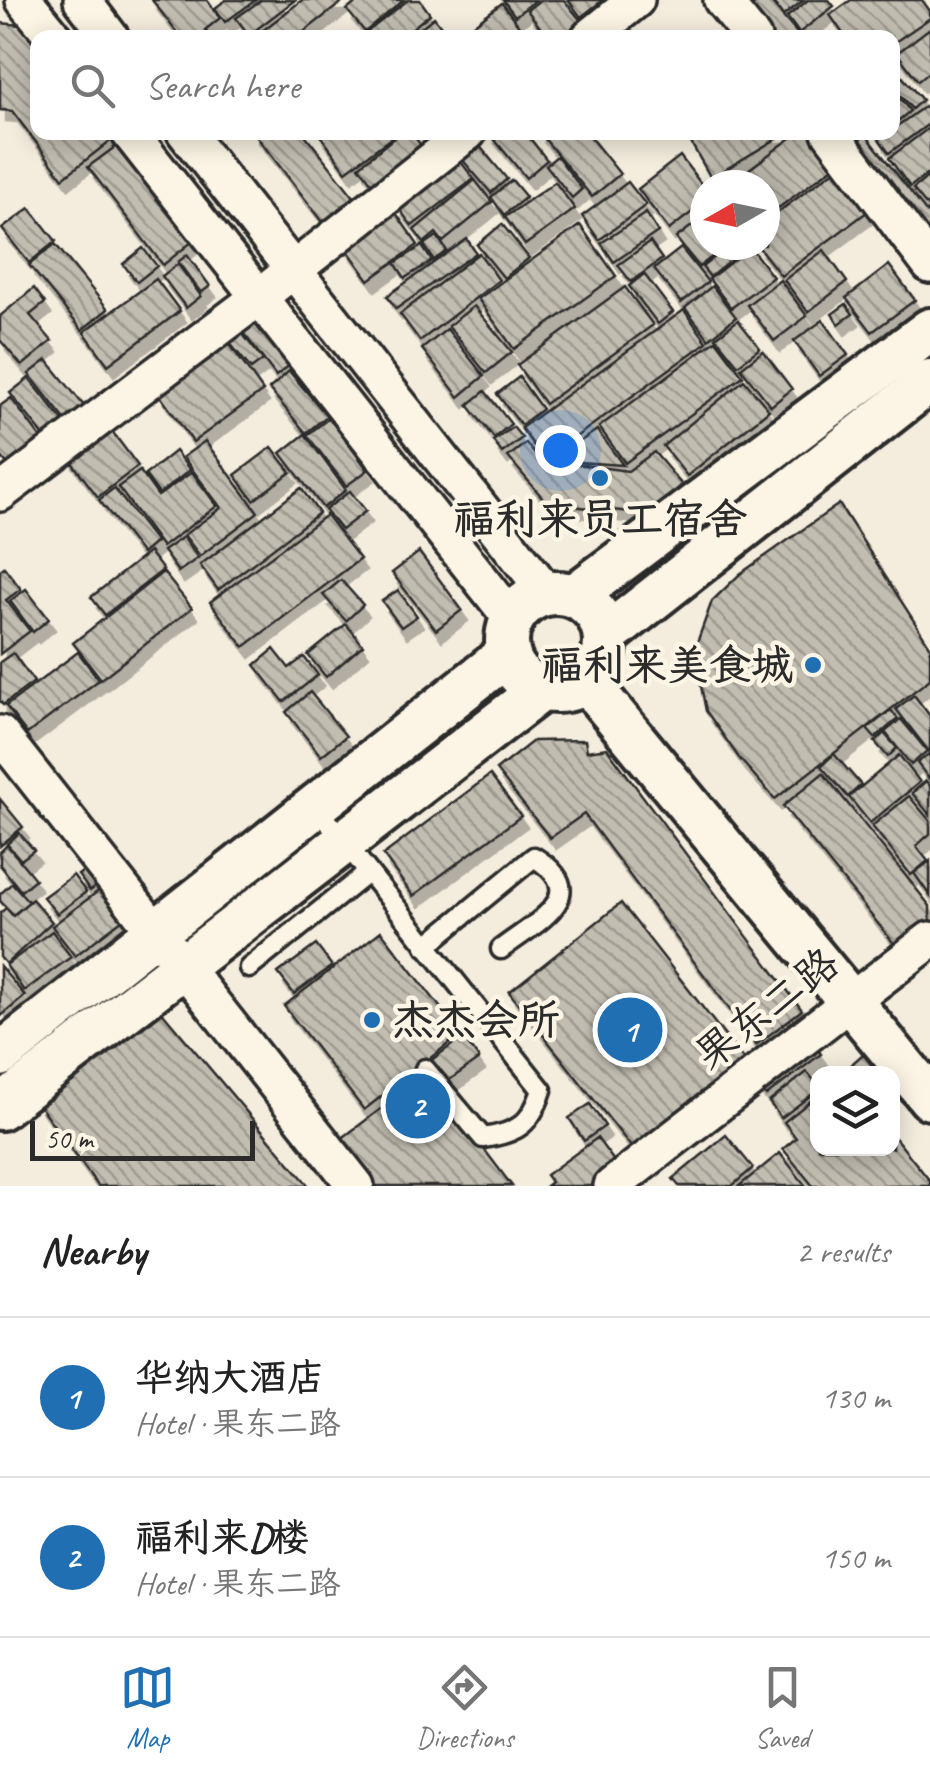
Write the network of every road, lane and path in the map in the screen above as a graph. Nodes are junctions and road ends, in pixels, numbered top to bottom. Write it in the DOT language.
graph roads {
  1 [pos="24,0"];
  2 [pos="82,0"];
  3 [pos="636,0"];
  4 [pos="722,0"];
  5 [pos="48,30"];
  6 [pos="105,30"];
  7 [pos="599,30"];
  8 [pos="746,30"];
  9 [pos="135,140"];
  10 [pos="191,140"];
  11 [pos="458,140"];
  12 [pos="836,140"];
  13 [pos="930,265"];
  14 [pos="293,271"];
  15 [pos="258,298"];
  16 [pos="930,330"];
  17 [pos="930,381"];
  18 [pos="389,393"];
  19 [pos="355,422"];
  20 [pos="759,457"];
  21 [pos="789,492"];
  22 [pos="0,493"];
  23 [pos="560,595"];
  24 [pos="606,636"];
  25 [pos="510,637"];
  26 [pos="586,682"];
  27 [pos="541,690"];
  28 [pos="4,749"];
  29 [pos="315,805"];
  30 [pos="355,858"];
  31 [pos="154,933"];
  32 [pos="930,940"];
  33 [pos="426,946"];
  34 [pos="501,949"];
  35 [pos="185,967"];
  36 [pos="248,968"];
  37 [pos="851,1002"];
  38 [pos="0,1055"];
  39 [pos="425,1069"];
  40 [pos="930,1098"];
  41 [pos="0,1108"];
  42 [pos="356,1186"];
  43 [pos="612,1186"];
  1 -- 5 [label="street"];
  2 -- 6 [label="street"];
  3 -- 7 [label="street"];
  4 -- 8 [label="street"];
  9 -- 15 [label="street"];
  10 -- 14 [label="street"];
  11 -- 14 [label="street"];
  12 -- 13 [label="street"];
  14 -- 15 [label="street"];
  14 -- 18 [label="street"];
  15 -- 19 [label="street"];
  15 -- 22 [label="street"];
  16 -- 20 [label="street"];
  17 -- 21 [label="street"];
  18 -- 19 [label="street"];
  18 -- 23 [label="street"];
  19 -- 25 [label="street"];
  20 -- 21 [label="street"];
  20 -- 23 [label="street"];
  21 -- 24 [label="street"];
  23 -- 24 [label="street"];
  23 -- 25 [label="street"];
  24 -- 26 [label="street"];
  25 -- 27 [label="street"];
  25 -- 29 [label="street"];
  26 -- 27 [label="street"];
  26 -- 37 [label="street"];
  27 -- 30 [label="street"];
  28 -- 31 [label="street"];
  29 -- 30 [label="lane"];
  29 -- 31 [label="street"];
  30 -- 33 [label="lane"];
  30 -- 35 [label="street"];
  30 -- 36 [label="lane"];
  31 -- 35 [label="street"];
  31 -- 38 [label="street"];
  32 -- 37 [label="street, 果东二路"];
  33 -- 34 [label="lane"];
  33 -- 39 [label="lane"];
  35 -- 41 [label="street"];
  35 -- 42 [label="street"];
  37 -- 40 [label="street"];
  37 -- 43 [label="street, 果东二路"];
}
